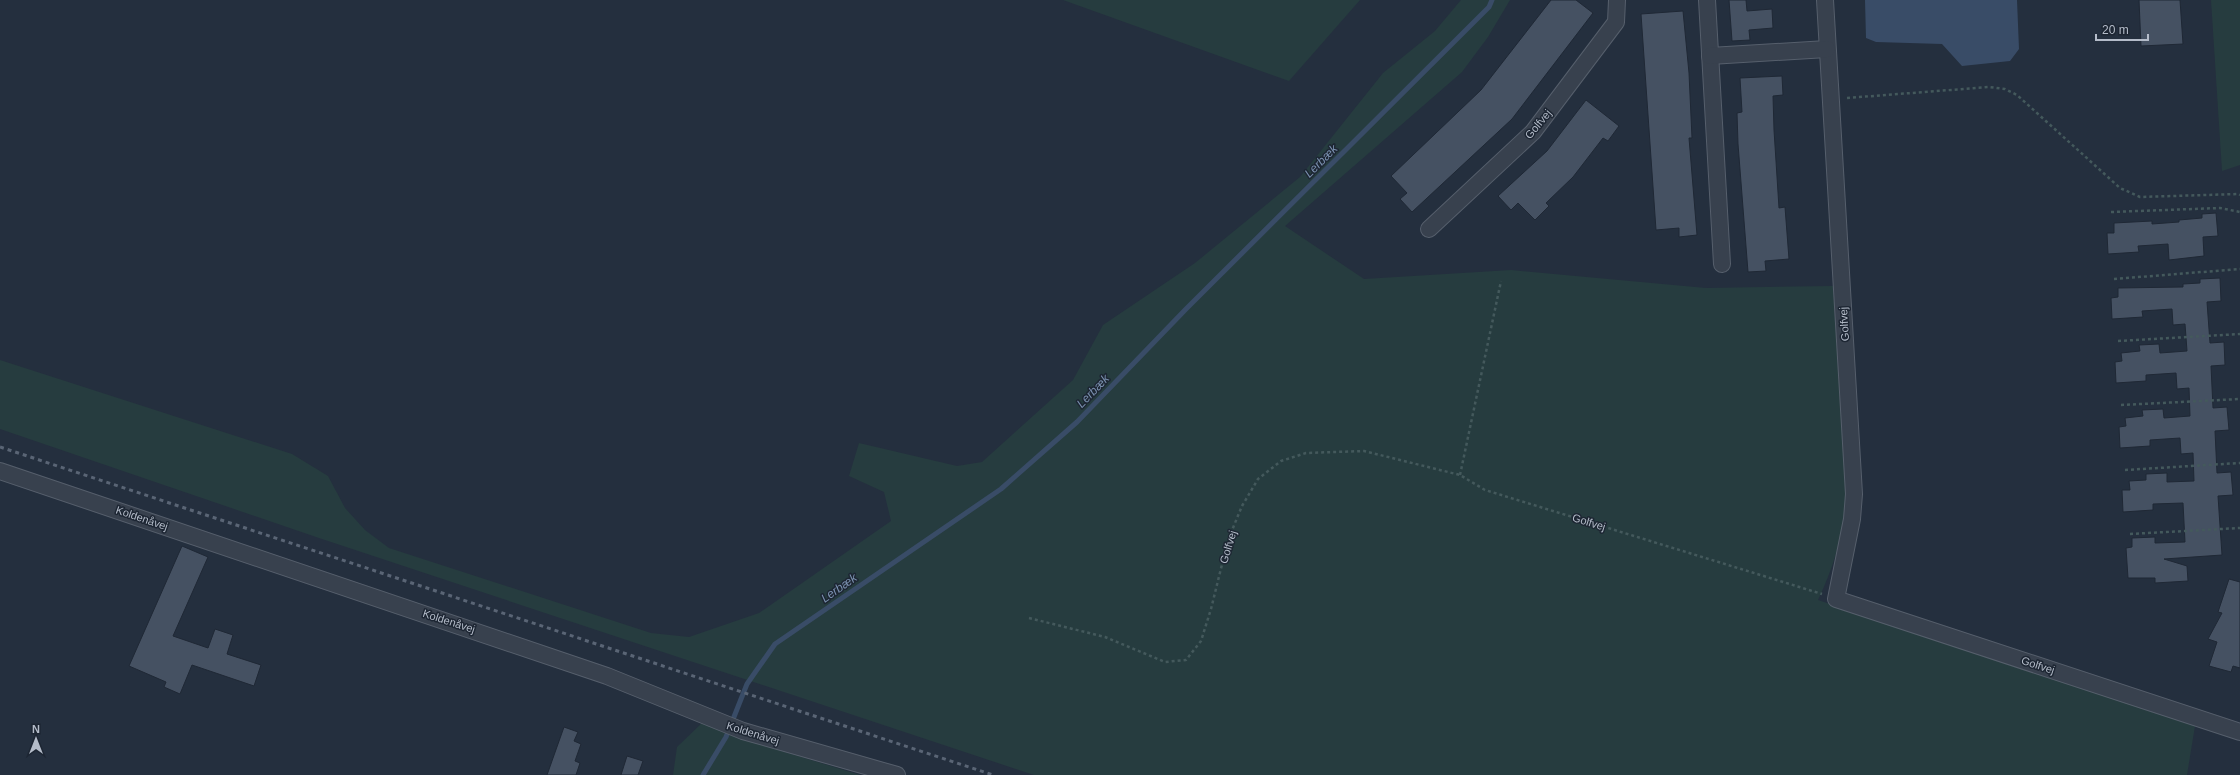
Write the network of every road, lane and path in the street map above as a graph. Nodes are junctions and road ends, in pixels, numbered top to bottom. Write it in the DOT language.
graph roads {
  1 [pos="1617,0"];
  2 [pos="1707,0"];
  3 [pos="1825,0"];
  4 [pos="1828,49"];
  5 [pos="1710,56"];
  6 [pos="1831,99"];
  7 [pos="2240,196"];
  8 [pos="2111,212"];
  9 [pos="2240,212"];
  10 [pos="1429,229"];
  11 [pos="1722,264"];
  12 [pos="2240,270"];
  13 [pos="2114,279"];
  14 [pos="1501,281"];
  15 [pos="2240,334"];
  16 [pos="2118,341"];
  17 [pos="2240,399"];
  18 [pos="2121,405"];
  19 [pos="2240,463"];
  20 [pos="2125,470"];
  21 [pos="0,471"];
  22 [pos="1460,475"];
  23 [pos="2240,528"];
  24 [pos="2130,534"];
  25 [pos="1836,599"];
  26 [pos="1029,618"];
  27 [pos="2240,732"];
  28 [pos="897,775"];
  1 -- 10 [label="street, Golfvej"];
  2 -- 5 [label="street"];
  3 -- 4 [label="street, Golfvej"];
  4 -- 5 [label="street"];
  4 -- 6 [label="street, Golfvej"];
  5 -- 11 [label="street"];
  6 -- 7 [label="path"];
  6 -- 25 [label="street, Golfvej"];
  8 -- 9 [label="path"];
  12 -- 13 [label="path"];
  14 -- 22 [label="path"];
  15 -- 16 [label="path"];
  17 -- 18 [label="path"];
  19 -- 20 [label="path"];
  21 -- 28 [label="street, Koldenåvej"];
  22 -- 25 [label="path, Golfvej"];
  22 -- 26 [label="path, Golfvej"];
  23 -- 24 [label="path"];
  25 -- 27 [label="street, Golfvej"];
}
